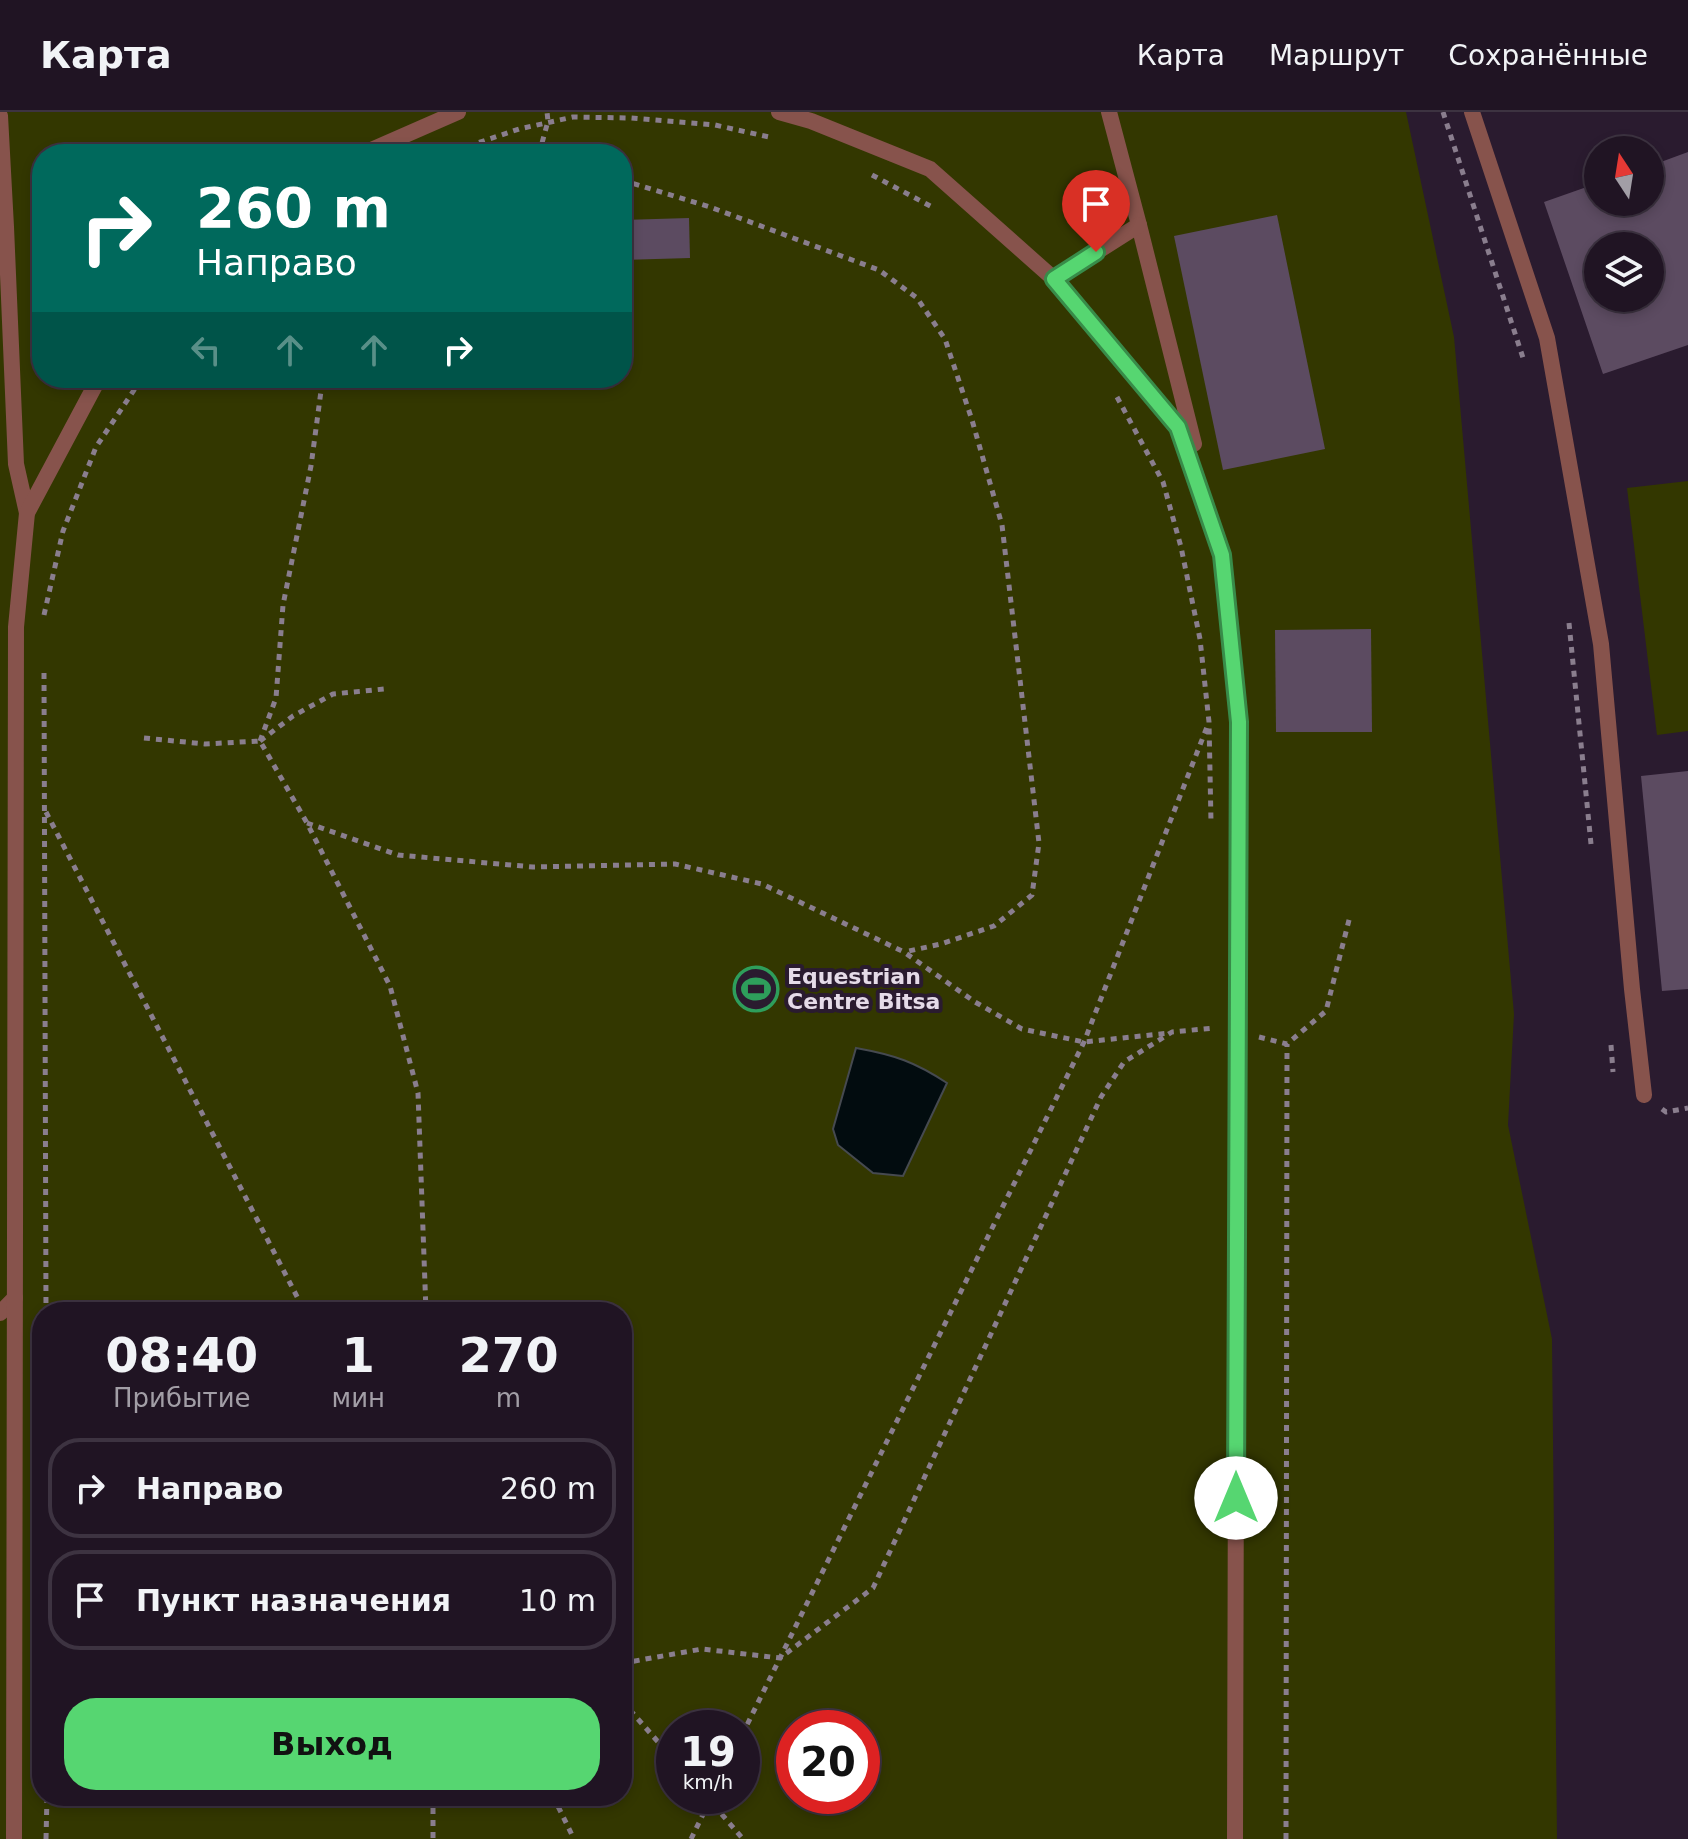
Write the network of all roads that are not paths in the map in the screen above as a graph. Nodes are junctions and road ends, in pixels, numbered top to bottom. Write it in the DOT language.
graph roads {
  1 [pos="458,112"];
  2 [pos="779,112"];
  3 [pos="1109,112"];
  4 [pos="1472,112"];
  5 [pos="0,116"];
  6 [pos="385,144"];
  7 [pos="1139,225"];
  8 [pos="3,227"];
  9 [pos="1054,279"];
  10 [pos="94,388"];
  11 [pos="27,513"];
  12 [pos="1222,555"];
  13 [pos="1644,1095"];
  14 [pos="15,1298"];
  15 [pos="0,1313"];
  16 [pos="14,1839"];
  17 [pos="1235,1839"];
  1 -- 6 [label="lane"];
  2 -- 9 [label="lane"];
  3 -- 7 [label="lane"];
  4 -- 13 [label="lane"];
  5 -- 8 [label="lane"];
  7 -- 9 [label="lane"];
  7 -- 12 [label="lane"];
  8 -- 11 [label="lane"];
  9 -- 12 [label="lane"];
  10 -- 11 [label="lane"];
  11 -- 14 [label="lane"];
  12 -- 17 [label="lane"];
  14 -- 15 [label="lane"];
  14 -- 16 [label="lane"];
}
